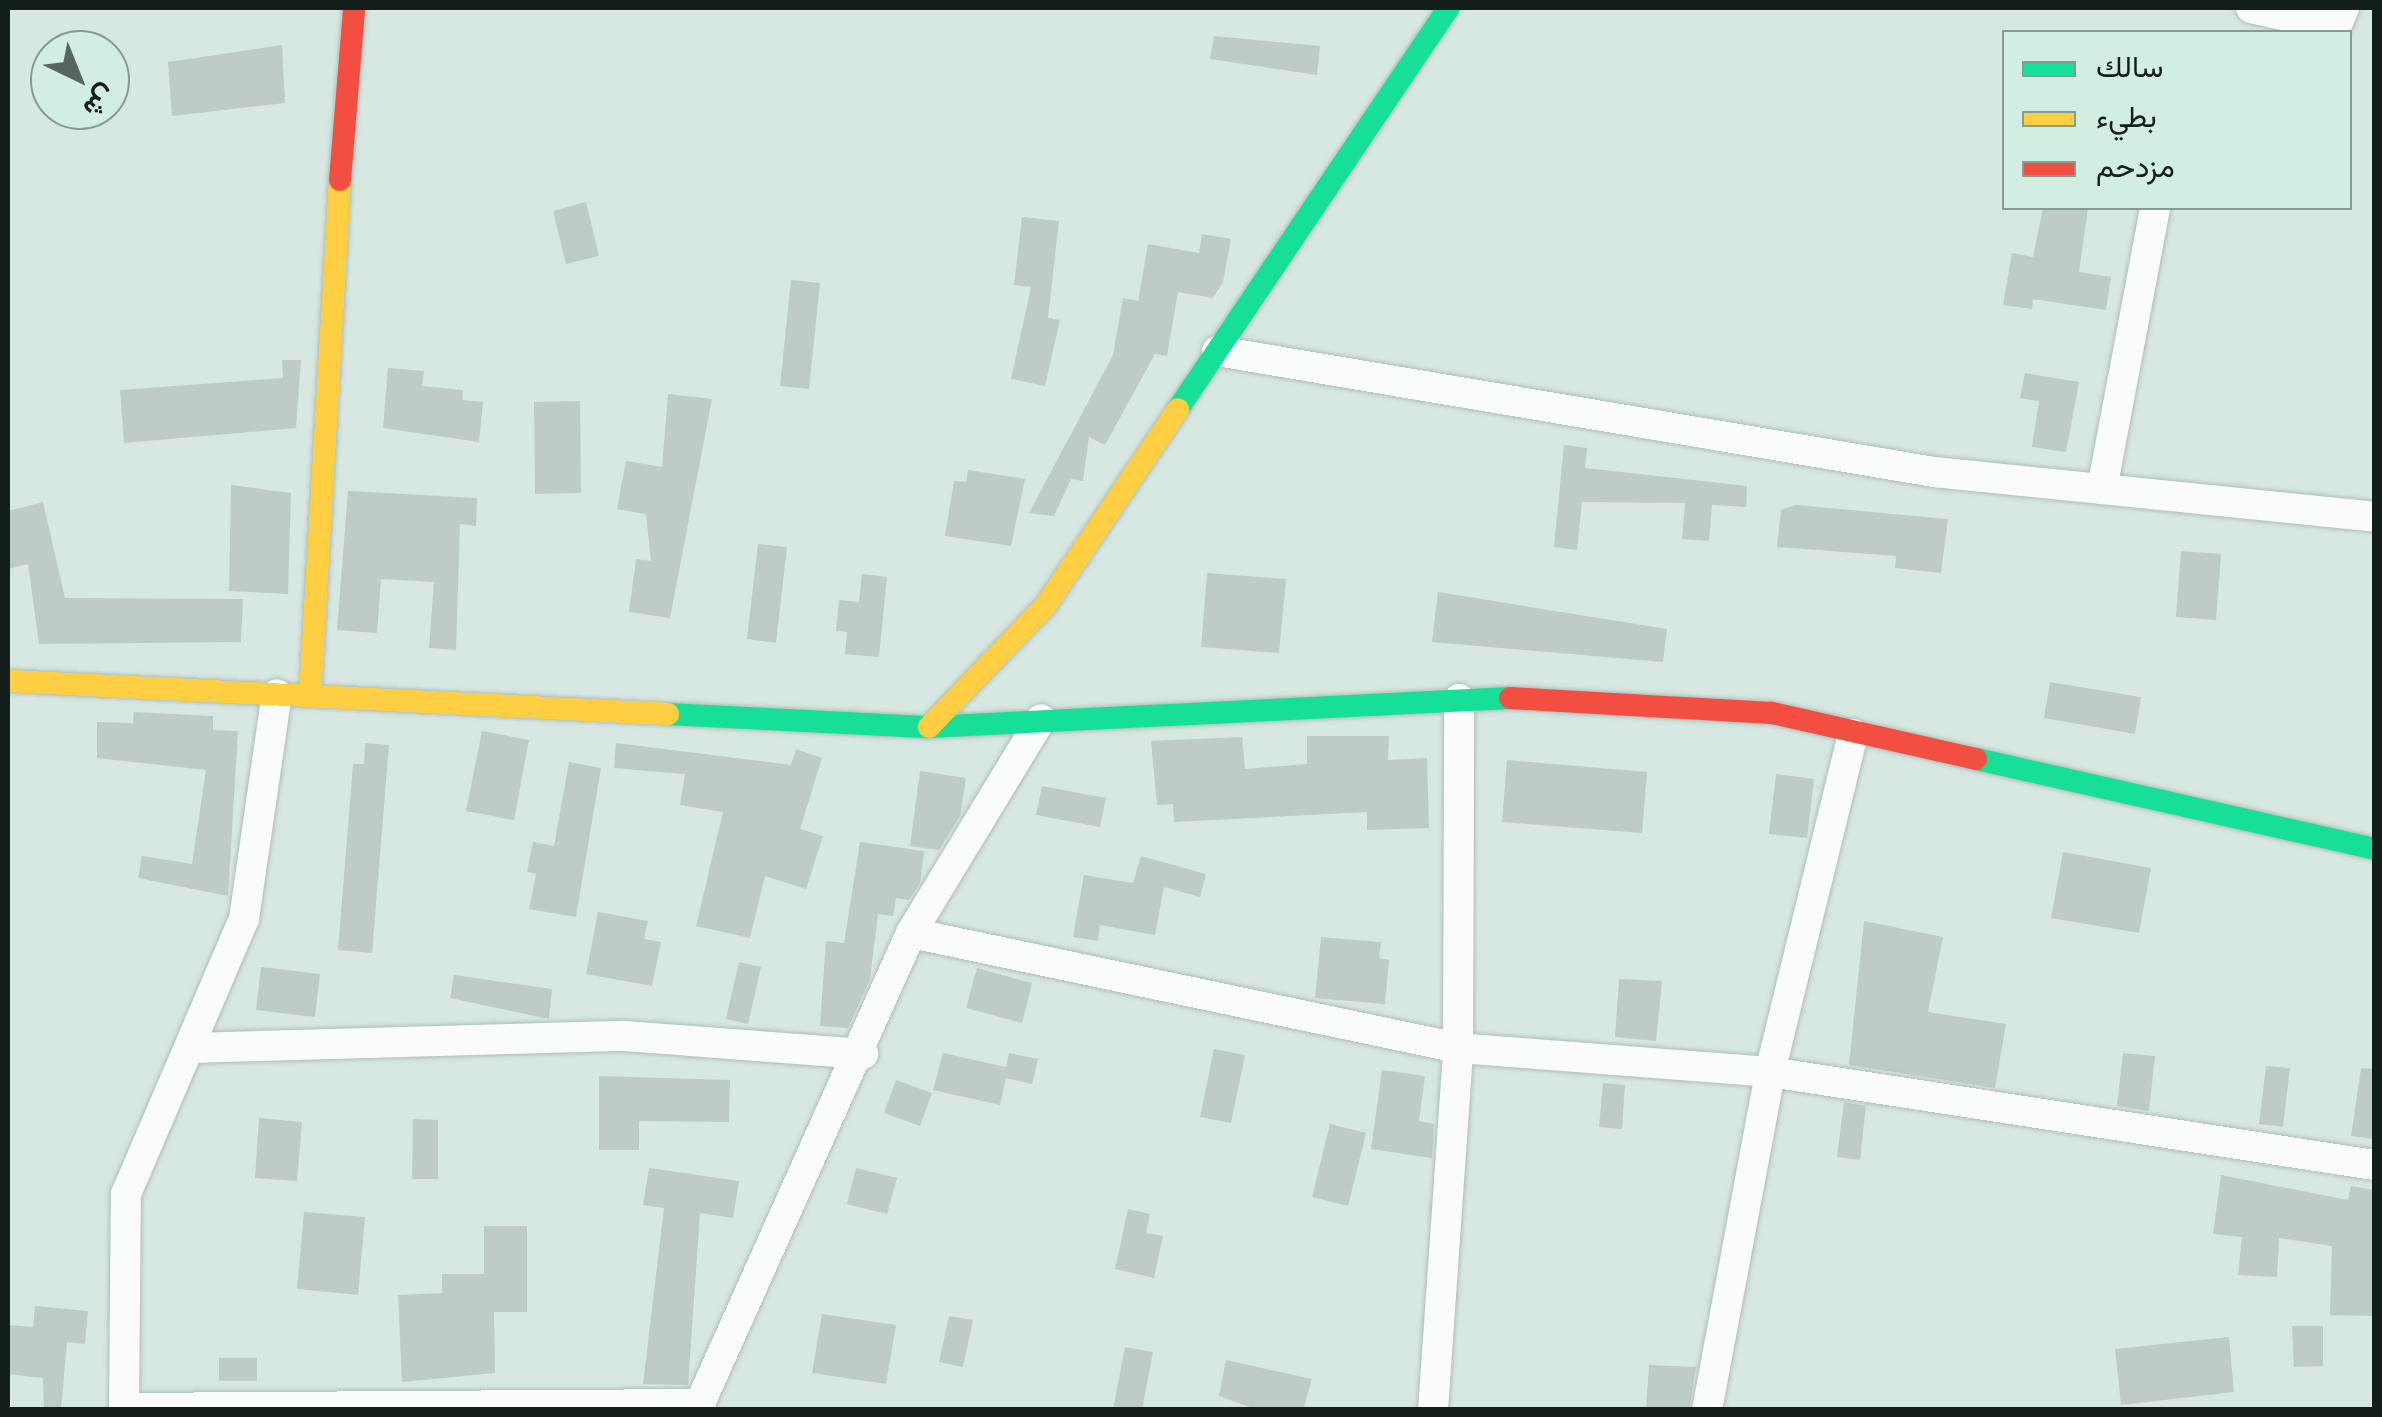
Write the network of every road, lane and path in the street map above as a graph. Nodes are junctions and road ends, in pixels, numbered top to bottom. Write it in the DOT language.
graph roads {
  1 [pos="354,8"];
  2 [pos="1448,8"];
  3 [pos="2251,8"];
  4 [pos="2344,8"];
  5 [pos="2155,210"];
  6 [pos="1217,351"];
  7 [pos="2102,489"];
  8 [pos="2374,516"];
  9 [pos="8,681"];
  10 [pos="277,694"];
  11 [pos="310,696"];
  12 [pos="1458,699"];
  13 [pos="1041,719"];
  14 [pos="929,727"];
  15 [pos="1852,734"];
  16 [pos="2374,849"];
  17 [pos="912,934"];
  18 [pos="188,1048"];
  19 [pos="1458,1048"];
  20 [pos="863,1054"];
  21 [pos="1770,1072"];
  22 [pos="2374,1165"];
  23 [pos="699,1407"];
  24 [pos="124,1409"];
  25 [pos="1433,1410"];
  26 [pos="1707,1410"];
  1 -- 11 [label="main road"];
  2 -- 6 [label="main road"];
  3 -- 4 [label="street"];
  5 -- 7 [label="street"];
  6 -- 7 [label="street"];
  6 -- 14 [label="main road"];
  7 -- 8 [label="street"];
  9 -- 10 [label="main road"];
  10 -- 11 [label="main road"];
  10 -- 18 [label="street"];
  11 -- 14 [label="main road"];
  12 -- 13 [label="main road"];
  12 -- 15 [label="main road"];
  12 -- 19 [label="street"];
  13 -- 14 [label="main road"];
  13 -- 17 [label="street"];
  15 -- 16 [label="main road"];
  15 -- 21 [label="street"];
  17 -- 19 [label="street"];
  17 -- 20 [label="street"];
  18 -- 20 [label="street"];
  18 -- 24 [label="street"];
  19 -- 21 [label="street"];
  19 -- 25 [label="street"];
  20 -- 23 [label="street"];
  21 -- 22 [label="street"];
  21 -- 26 [label="street"];
  23 -- 24 [label="street"];
}
